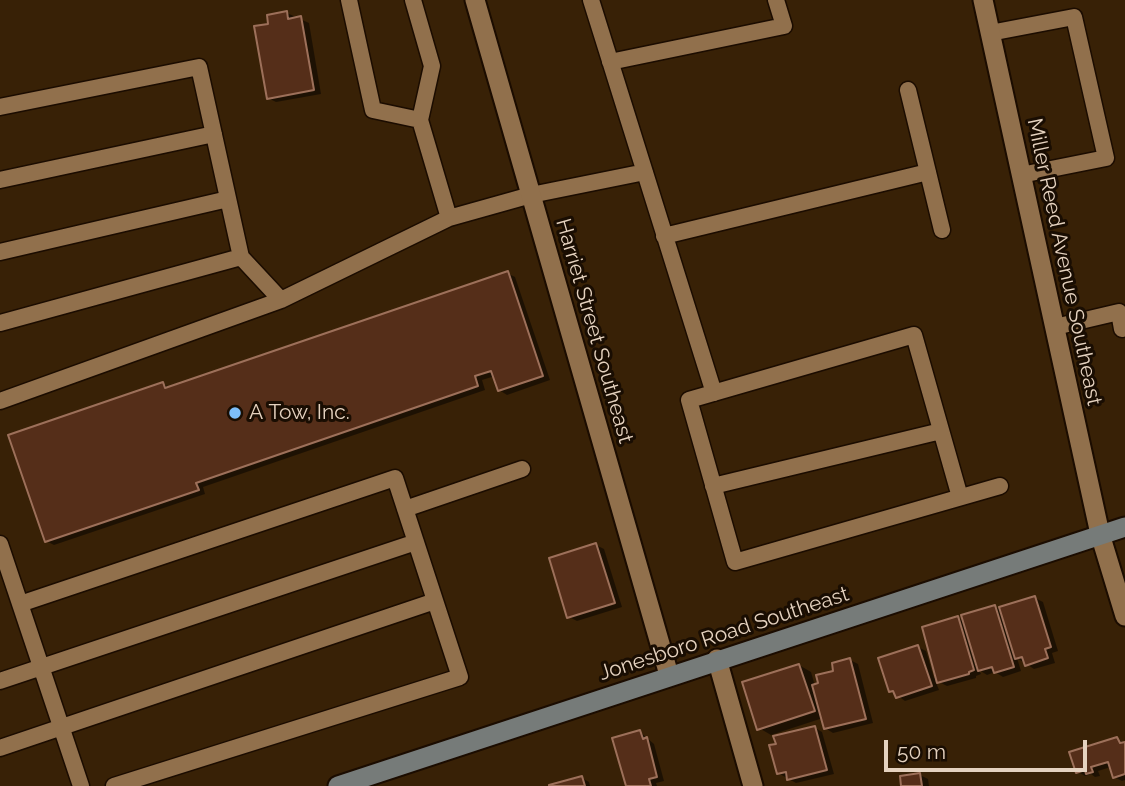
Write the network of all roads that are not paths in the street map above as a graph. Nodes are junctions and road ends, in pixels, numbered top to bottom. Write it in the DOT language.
graph roads {
  1 [pos="349,0"];
  2 [pos="413,0"];
  3 [pos="475,0"];
  4 [pos="591,0"];
  5 [pos="776,0"];
  6 [pos="982,0"];
  7 [pos="990,33"];
  8 [pos="610,62"];
  9 [pos="908,90"];
  10 [pos="0,107"];
  11 [pos="420,120"];
  12 [pos="214,134"];
  13 [pos="645,172"];
  14 [pos="928,172"];
  15 [pos="1021,175"];
  16 [pos="0,180"];
  17 [pos="531,195"];
  18 [pos="228,199"];
  19 [pos="449,218"];
  20 [pos="942,230"];
  21 [pos="664,236"];
  22 [pos="0,252"];
  23 [pos="241,257"];
  24 [pos="281,300"];
  25 [pos="0,323"];
  26 [pos="1055,327"];
  27 [pos="1122,329"];
  28 [pos="714,393"];
  29 [pos="0,401"];
  30 [pos="941,431"];
  31 [pos="522,469"];
  32 [pos="713,486"];
  33 [pos="1000,486"];
  34 [pos="960,497"];
  35 [pos="405,509"];
  36 [pos="1125,527"];
  37 [pos="1100,534"];
  38 [pos="416,542"];
  39 [pos="0,544"];
  40 [pos="435,601"];
  41 [pos="20,604"];
  42 [pos="1125,616"];
  43 [pos="717,659"];
  44 [pos="41,667"];
  45 [pos="669,675"];
  46 [pos="0,681"];
  47 [pos="61,727"];
  48 [pos="0,748"];
  49 [pos="81,786"];
  50 [pos="114,786"];
  51 [pos="338,786"];
  52 [pos="753,786"];
  1 -- 11 [label="lane"];
  2 -- 11 [label="lane"];
  3 -- 17 [label="street, Harriet Street Southeast"];
  4 -- 8 [label="lane"];
  5 -- 8 [label="lane"];
  6 -- 7 [label="street, Miller Reed Avenue Southeast"];
  7 -- 15 [label="street, Miller Reed Avenue Southeast"];
  7 -- 15 [label="lane"];
  8 -- 13 [label="lane"];
  9 -- 14 [label="lane"];
  10 -- 12 [label="lane"];
  11 -- 19 [label="lane"];
  12 -- 16 [label="lane"];
  12 -- 18 [label="lane"];
  13 -- 17 [label="lane"];
  13 -- 21 [label="lane"];
  14 -- 20 [label="lane"];
  14 -- 21 [label="lane"];
  15 -- 26 [label="street, Miller Reed Avenue Southeast"];
  17 -- 19 [label="lane"];
  17 -- 45 [label="street, Harriet Street Southeast"];
  18 -- 22 [label="lane"];
  18 -- 23 [label="lane"];
  19 -- 24 [label="lane"];
  21 -- 28 [label="lane"];
  23 -- 24 [label="lane"];
  23 -- 25 [label="lane"];
  24 -- 29 [label="lane"];
  26 -- 27 [label="lane"];
  26 -- 37 [label="street, Miller Reed Avenue Southeast"];
  28 -- 30 [label="lane"];
  28 -- 32 [label="lane"];
  30 -- 32 [label="lane"];
  30 -- 34 [label="lane"];
  31 -- 35 [label="lane"];
  32 -- 34 [label="lane"];
  33 -- 34 [label="lane"];
  35 -- 38 [label="lane"];
  35 -- 41 [label="lane"];
  36 -- 37 [label="main road, Jonesboro Road Southeast"];
  37 -- 42 [label="street, Miller Reed Avenue Southeast"];
  37 -- 43 [label="main road, Jonesboro Road Southeast"];
  38 -- 40 [label="lane"];
  38 -- 44 [label="lane"];
  39 -- 41 [label="lane"];
  40 -- 47 [label="lane"];
  40 -- 50 [label="lane"];
  41 -- 44 [label="lane"];
  43 -- 45 [label="main road, Jonesboro Road Southeast"];
  43 -- 52 [label="street"];
  44 -- 46 [label="lane"];
  44 -- 47 [label="lane"];
  45 -- 51 [label="main road, Jonesboro Road Southeast"];
  47 -- 48 [label="lane"];
  47 -- 49 [label="lane"];
}
